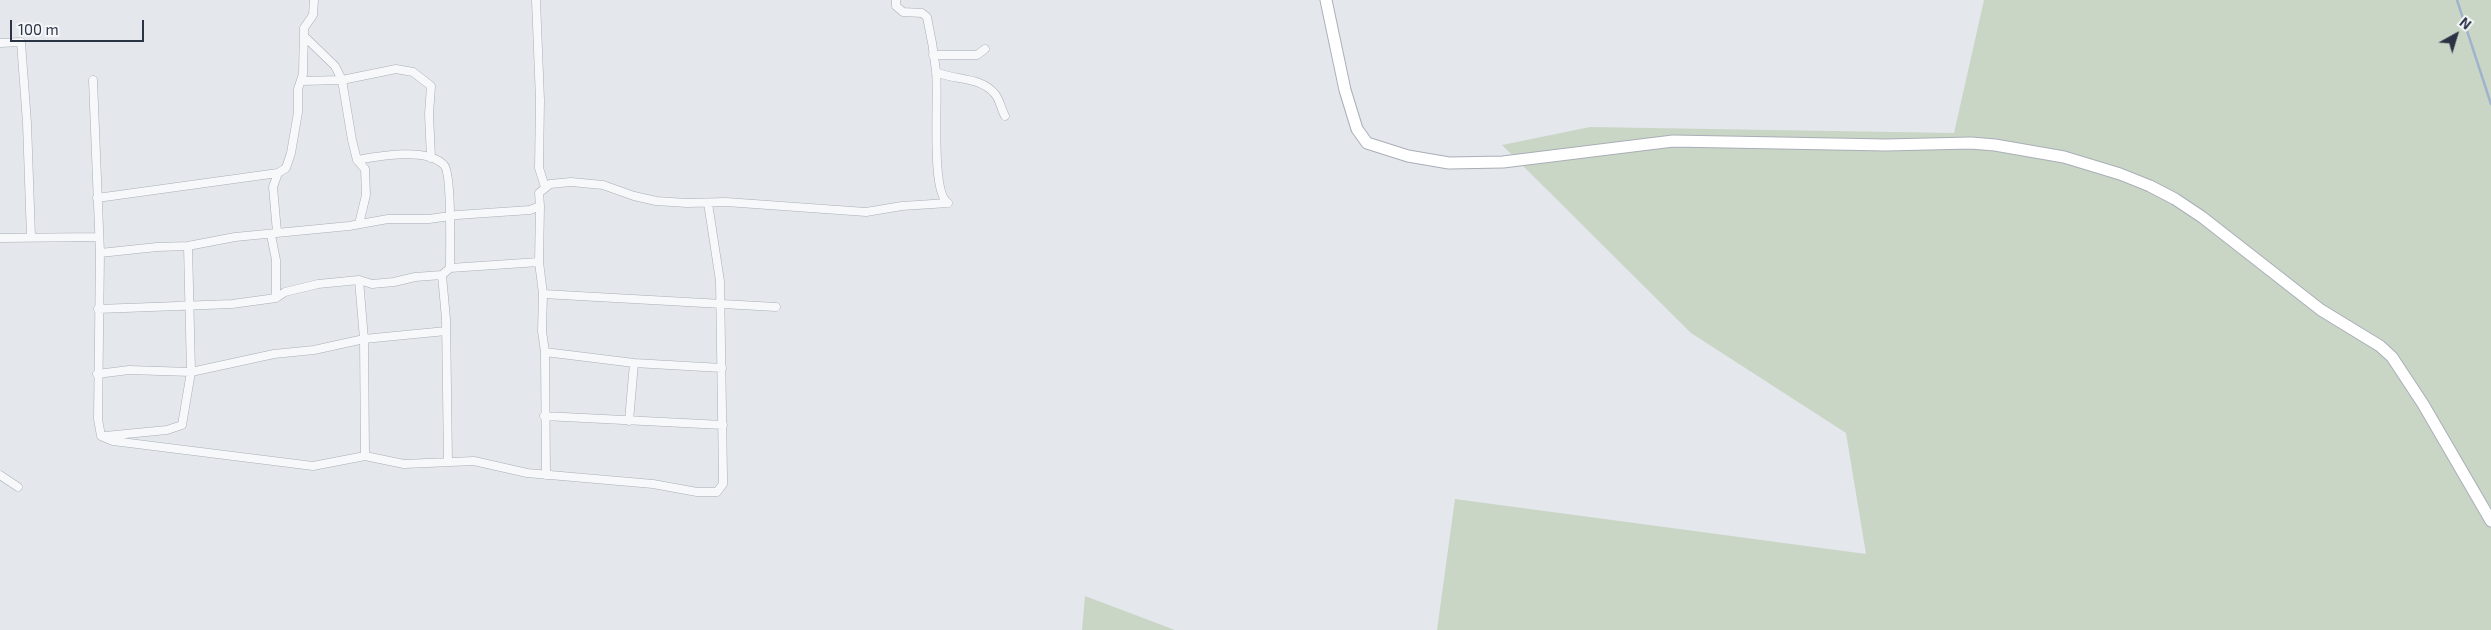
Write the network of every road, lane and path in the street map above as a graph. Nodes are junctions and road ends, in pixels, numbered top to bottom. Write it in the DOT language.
graph roads {
  1 [pos="314,0"];
  2 [pos="536,0"];
  3 [pos="896,0"];
  4 [pos="1326,0"];
  5 [pos="304,36"];
  6 [pos="0,43"];
  7 [pos="985,49"];
  8 [pos="933,55"];
  9 [pos="936,72"];
  10 [pos="93,80"];
  11 [pos="342,80"];
  12 [pos="300,81"];
  13 [pos="1005,116"];
  14 [pos="431,158"];
  15 [pos="357,160"];
  16 [pos="278,172"];
  17 [pos="545,187"];
  18 [pos="97,198"];
  19 [pos="708,203"];
  20 [pos="540,206"];
  21 [pos="448,216"];
  22 [pos="359,224"];
  23 [pos="274,233"];
  24 [pos="31,237"];
  25 [pos="99,237"];
  26 [pos="0,238"];
  27 [pos="188,246"];
  28 [pos="100,253"];
  29 [pos="539,262"];
  30 [pos="450,268"];
  31 [pos="442,275"];
  32 [pos="359,280"];
  33 [pos="543,294"];
  34 [pos="276,298"];
  35 [pos="720,305"];
  36 [pos="190,307"];
  37 [pos="776,307"];
  38 [pos="98,309"];
  39 [pos="446,331"];
  40 [pos="364,339"];
  41 [pos="545,352"];
  42 [pos="634,363"];
  43 [pos="722,368"];
  44 [pos="191,372"];
  45 [pos="96,374"];
  46 [pos="544,416"];
  47 [pos="629,422"];
  48 [pos="723,425"];
  49 [pos="101,436"];
  50 [pos="365,456"];
  51 [pos="448,462"];
  52 [pos="0,475"];
  53 [pos="546,475"];
  54 [pos="18,487"];
  55 [pos="2491,521"];
  1 -- 5 [label="street"];
  2 -- 17 [label="street"];
  3 -- 8 [label="street"];
  4 -- 55 [label="main road"];
  5 -- 11 [label="street"];
  5 -- 12 [label="street"];
  6 -- 24 [label="street"];
  7 -- 8 [label="street"];
  8 -- 9 [label="street"];
  9 -- 13 [label="street"];
  9 -- 19 [label="street"];
  10 -- 18 [label="street"];
  11 -- 12 [label="street"];
  11 -- 14 [label="street"];
  11 -- 15 [label="street"];
  12 -- 16 [label="street"];
  14 -- 15 [label="street"];
  14 -- 21 [label="street"];
  15 -- 22 [label="street"];
  16 -- 18 [label="street"];
  16 -- 23 [label="street"];
  17 -- 19 [label="street"];
  17 -- 20 [label="street"];
  18 -- 25 [label="street"];
  19 -- 35 [label="street"];
  20 -- 21 [label="street"];
  20 -- 29 [label="street"];
  21 -- 22 [label="street"];
  21 -- 30 [label="street"];
  22 -- 23 [label="street"];
  23 -- 27 [label="street"];
  23 -- 34 [label="street"];
  24 -- 25 [label="street"];
  24 -- 26 [label="street"];
  25 -- 28 [label="street"];
  27 -- 28 [label="street"];
  27 -- 36 [label="street"];
  28 -- 38 [label="street"];
  29 -- 30 [label="street"];
  29 -- 33 [label="street"];
  30 -- 31 [label="street"];
  31 -- 32 [label="street"];
  31 -- 39 [label="street"];
  32 -- 34 [label="street"];
  32 -- 40 [label="street"];
  33 -- 35 [label="street"];
  33 -- 41 [label="street"];
  34 -- 36 [label="street"];
  35 -- 37 [label="street"];
  35 -- 43 [label="street"];
  36 -- 38 [label="street"];
  36 -- 44 [label="street"];
  38 -- 45 [label="street"];
  39 -- 40 [label="street"];
  39 -- 51 [label="street"];
  40 -- 44 [label="street"];
  40 -- 50 [label="street"];
  41 -- 42 [label="street"];
  41 -- 46 [label="street"];
  42 -- 43 [label="street"];
  42 -- 47 [label="street"];
  43 -- 48 [label="street"];
  44 -- 45 [label="street"];
  44 -- 49 [label="street"];
  45 -- 49 [label="street"];
  46 -- 47 [label="street"];
  46 -- 53 [label="street"];
  47 -- 48 [label="street"];
  48 -- 53 [label="street"];
  49 -- 50 [label="street"];
  50 -- 51 [label="street"];
  51 -- 53 [label="street"];
  52 -- 54 [label="street"];
}
